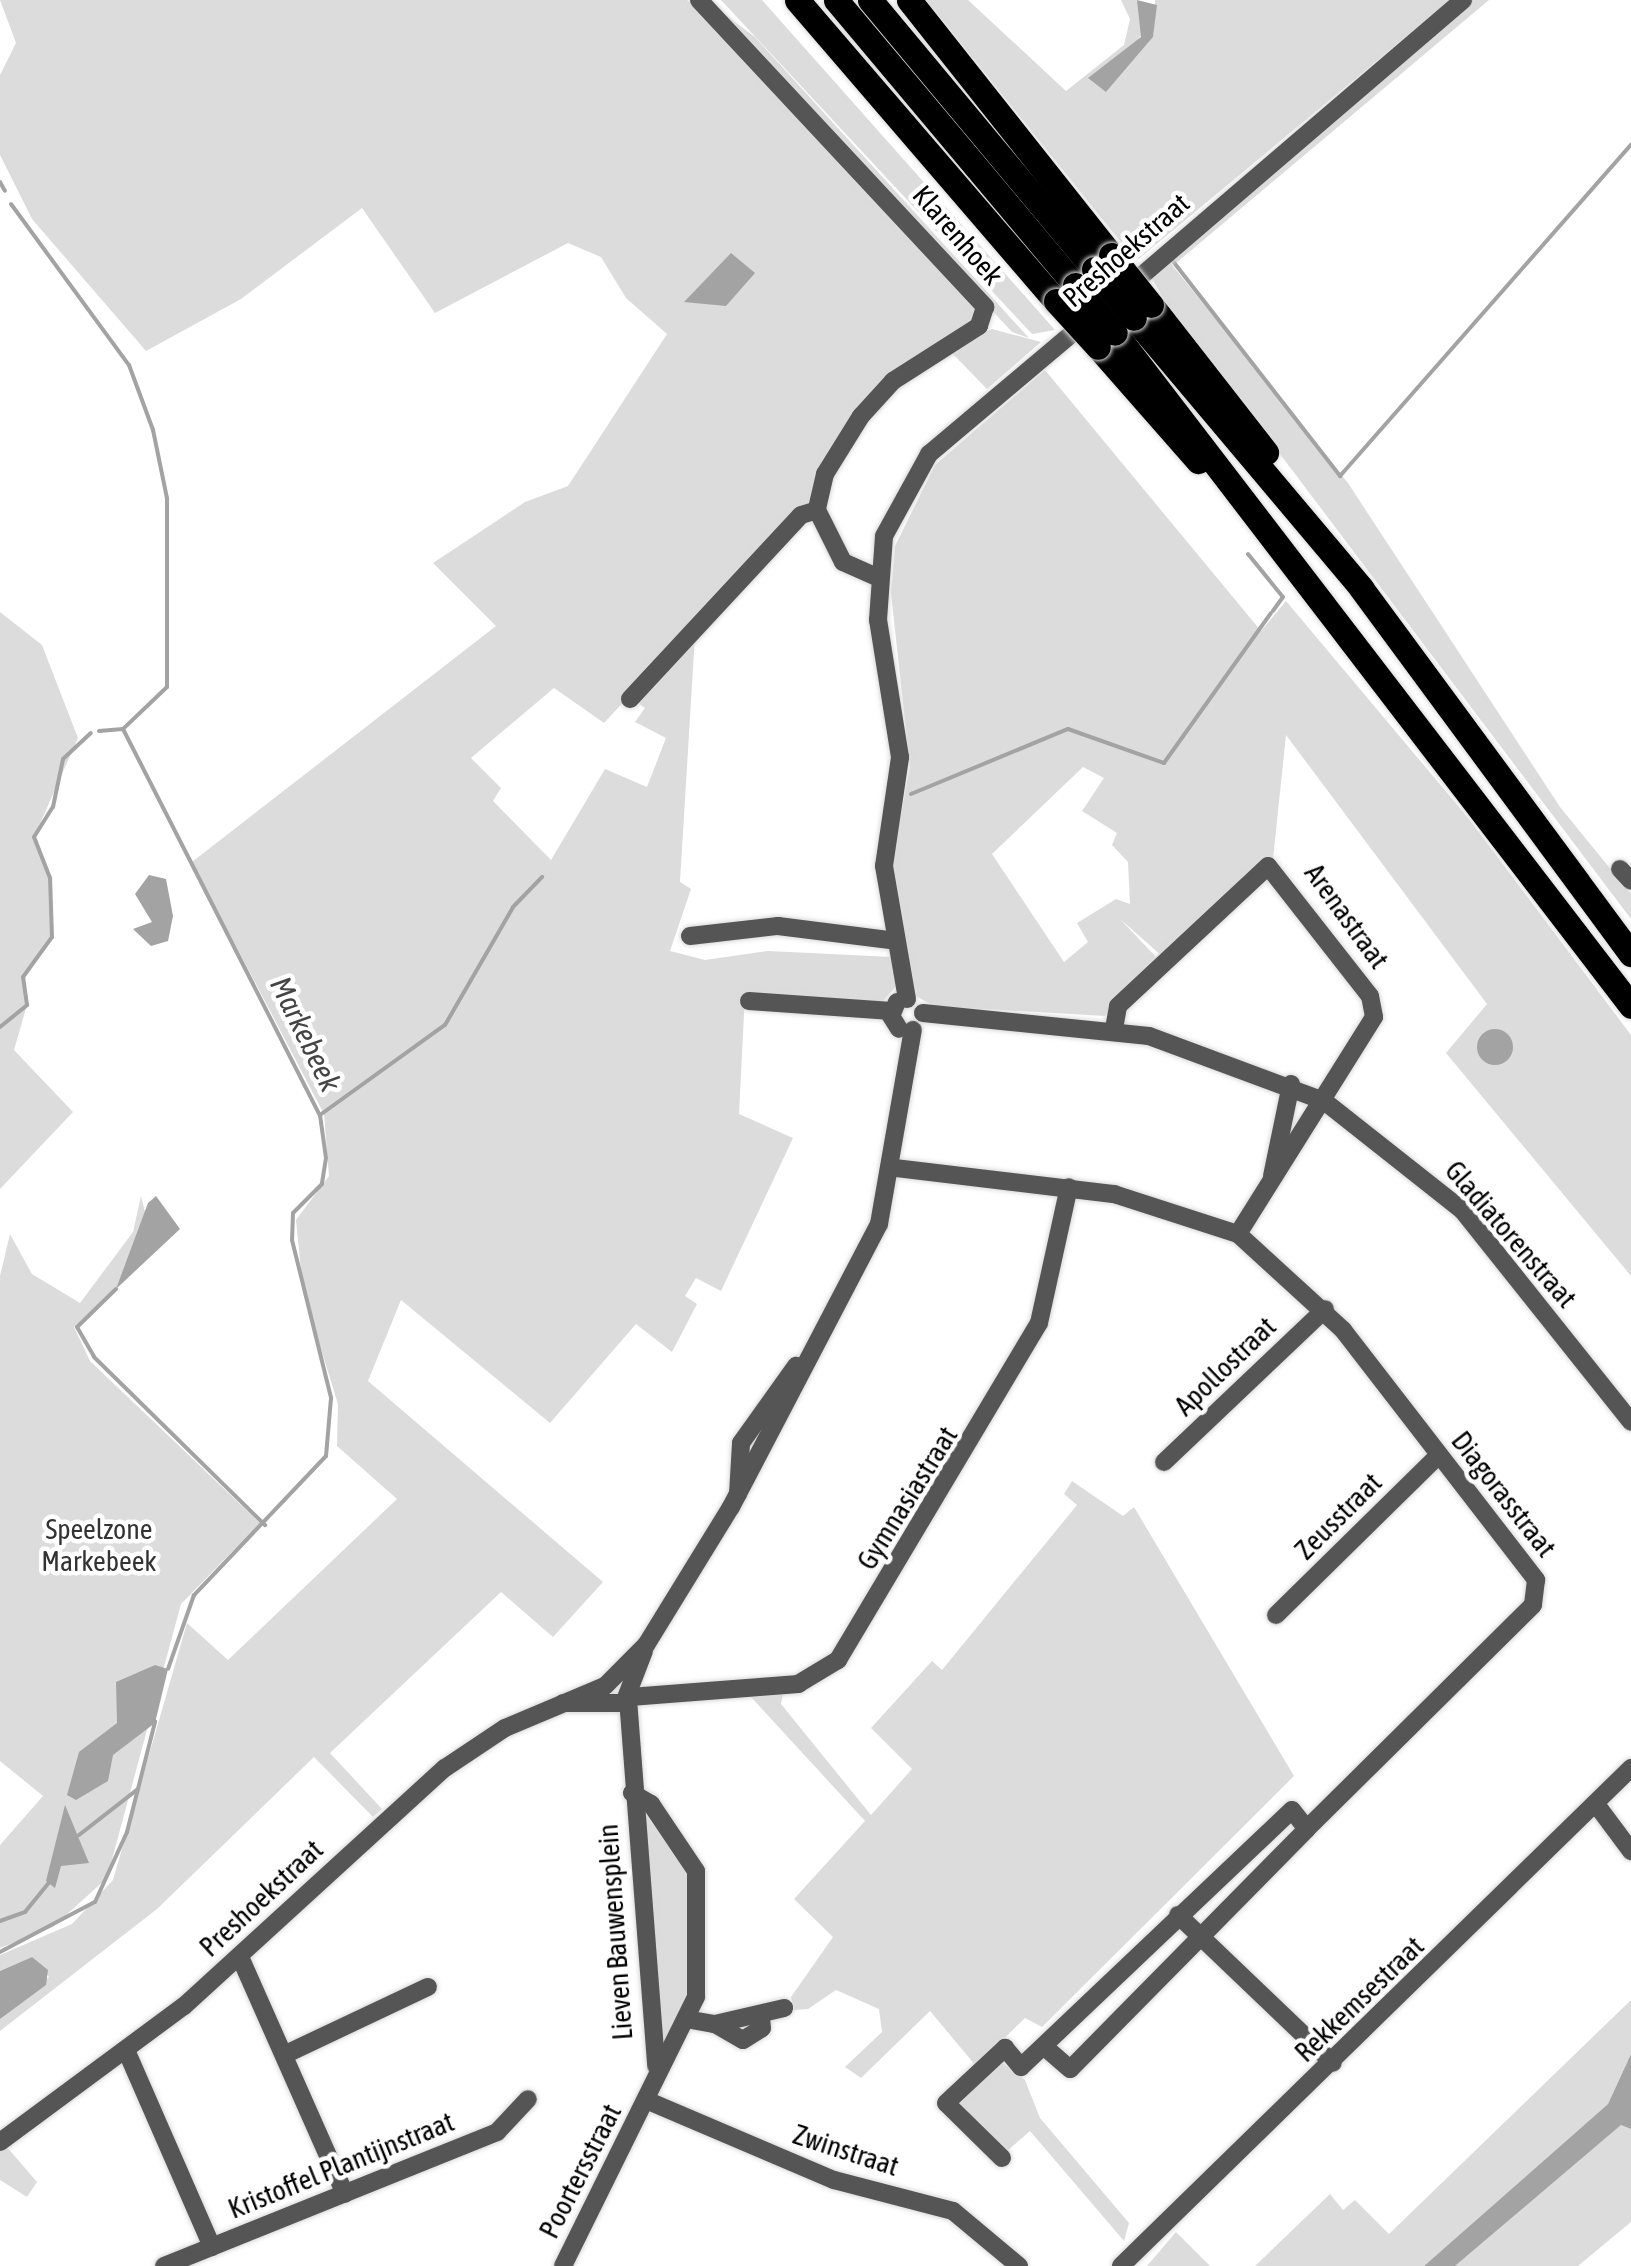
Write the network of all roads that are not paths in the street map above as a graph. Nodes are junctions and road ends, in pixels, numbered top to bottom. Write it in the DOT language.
graph roads {
  1 [pos="699,0"];
  2 [pos="783,0"];
  3 [pos="797,0"];
  4 [pos="836,0"];
  5 [pos="870,0"];
  6 [pos="1463,0"];
  7 [pos="909,1"];
  8 [pos="814,25"];
  9 [pos="1084,278"];
  10 [pos="1124,326"];
  11 [pos="817,510"];
  12 [pos="877,577"];
  13 [pos="630,699"];
  14 [pos="690,936"];
  15 [pos="896,940"];
  16 [pos="1631,954"];
  17 [pos="749,1002"];
  18 [pos="899,1005"];
  19 [pos="1631,1006"];
  20 [pos="923,1012"];
  21 [pos="1114,1029"];
  22 [pos="906,1030"];
  23 [pos="1290,1084"];
  24 [pos="1324,1100"];
  25 [pos="895,1168"];
  26 [pos="1272,1182"];
  27 [pos="1069,1187"];
  28 [pos="1238,1234"];
  29 [pos="1325,1309"];
  30 [pos="1631,1422"];
  31 [pos="1439,1455"];
  32 [pos="1164,1462"];
  33 [pos="1276,1615"];
  34 [pos="621,1692"];
  35 [pos="1631,1768"];
  36 [pos="632,1793"];
  37 [pos="1596,1804"];
  38 [pos="1306,1829"];
  39 [pos="1631,1851"];
  40 [pos="1178,1915"];
  41 [pos="1198,1935"];
  42 [pos="240,1957"];
  43 [pos="428,1987"];
  44 [pos="784,2008"];
  45 [pos="686,2019"];
  46 [pos="1045,2047"];
  47 [pos="126,2050"];
  48 [pos="286,2054"];
  49 [pos="656,2066"];
  50 [pos="1329,2067"];
  51 [pos="528,2098"];
  52 [pos="646,2100"];
  53 [pos="0,2142"];
  54 [pos="1002,2158"];
  55 [pos="345,2194"];
  56 [pos="212,2247"];
  57 [pos="1128,2263"];
  58 [pos="568,2265"];
  59 [pos="164,2266"];
  60 [pos="1019,2266"];
  1 -- 11 [label="street, Klarenhoek"];
  2 -- 8 [label="highway"];
  3 -- 8 [label="highway"];
  4 -- 9 [label="highway"];
  5 -- 9 [label="highway"];
  6 -- 12 [label="street, Preshoekstraat"];
  7 -- 9 [label="highway"];
  8 -- 9 [label="highway"];
  9 -- 10 [label="highway, bridge"];
  9 -- 10 [label="highway, bridge"];
  10 -- 16 [label="highway"];
  10 -- 19 [label="highway"];
  11 -- 12 [label="street"];
  11 -- 13 [label="street"];
  12 -- 15 [label="street, Preshoekstraat"];
  14 -- 15 [label="street"];
  15 -- 18 [label="street, Preshoekstraat"];
  17 -- 18 [label="street"];
  18 -- 20 [label="street"];
  18 -- 22 [label="street, Preshoekstraat"];
  20 -- 21 [label="street, Gladiatorenstraat"];
  20 -- 22 [label="street"];
  21 -- 23 [label="street, Gladiatorenstraat"];
  21 -- 24 [label="street, Arenastraat"];
  22 -- 25 [label="street"];
  23 -- 24 [label="street, Gladiatorenstraat"];
  23 -- 26 [label="street"];
  24 -- 26 [label="street"];
  24 -- 30 [label="street, Gladiatorenstraat"];
  25 -- 27 [label="street, Diagorasstraat"];
  25 -- 34 [label="street"];
  26 -- 28 [label="street"];
  27 -- 28 [label="street, Diagorasstraat"];
  27 -- 34 [label="street, Gymnasiastraat"];
  28 -- 29 [label="street, Diagorasstraat"];
  29 -- 31 [label="street, Diagorasstraat"];
  29 -- 32 [label="street, Apollostraat"];
  31 -- 33 [label="street, Zeusstraat"];
  31 -- 38 [label="street, Diagorasstraat"];
  34 -- 36 [label="street, Lieven Bauwensplein"];
  34 -- 42 [label="street, Preshoekstraat"];
  35 -- 37 [label="street, Rekkemsestraat"];
  36 -- 45 [label="street, Lieven Bauwensplein"];
  36 -- 49 [label="street, Lieven Bauwensplein"];
  37 -- 39 [label="street"];
  37 -- 50 [label="street, Rekkemsestraat"];
  38 -- 40 [label="street"];
  38 -- 41 [label="street, Diagorasstraat"];
  40 -- 41 [label="street"];
  40 -- 46 [label="street"];
  41 -- 46 [label="street, Diagorasstraat"];
  41 -- 50 [label="street"];
  42 -- 47 [label="street, Preshoekstraat"];
  42 -- 48 [label="street"];
  43 -- 48 [label="street"];
  44 -- 45 [label="street"];
  45 -- 49 [label="street, Lieven Bauwensplein"];
  46 -- 54 [label="street"];
  47 -- 53 [label="street, Preshoekstraat"];
  47 -- 56 [label="street"];
  48 -- 55 [label="street"];
  49 -- 52 [label="street, Lieven Bauwensplein"];
  50 -- 57 [label="street, Rekkemsestraat"];
  51 -- 55 [label="street, Kristoffel Plantijnstraat"];
  52 -- 58 [label="street, Poortersstraat"];
  52 -- 60 [label="street, Zwinstraat"];
  55 -- 56 [label="street, Kristoffel Plantijnstraat"];
  56 -- 59 [label="street, Kristoffel Plantijnstraat"];
}
